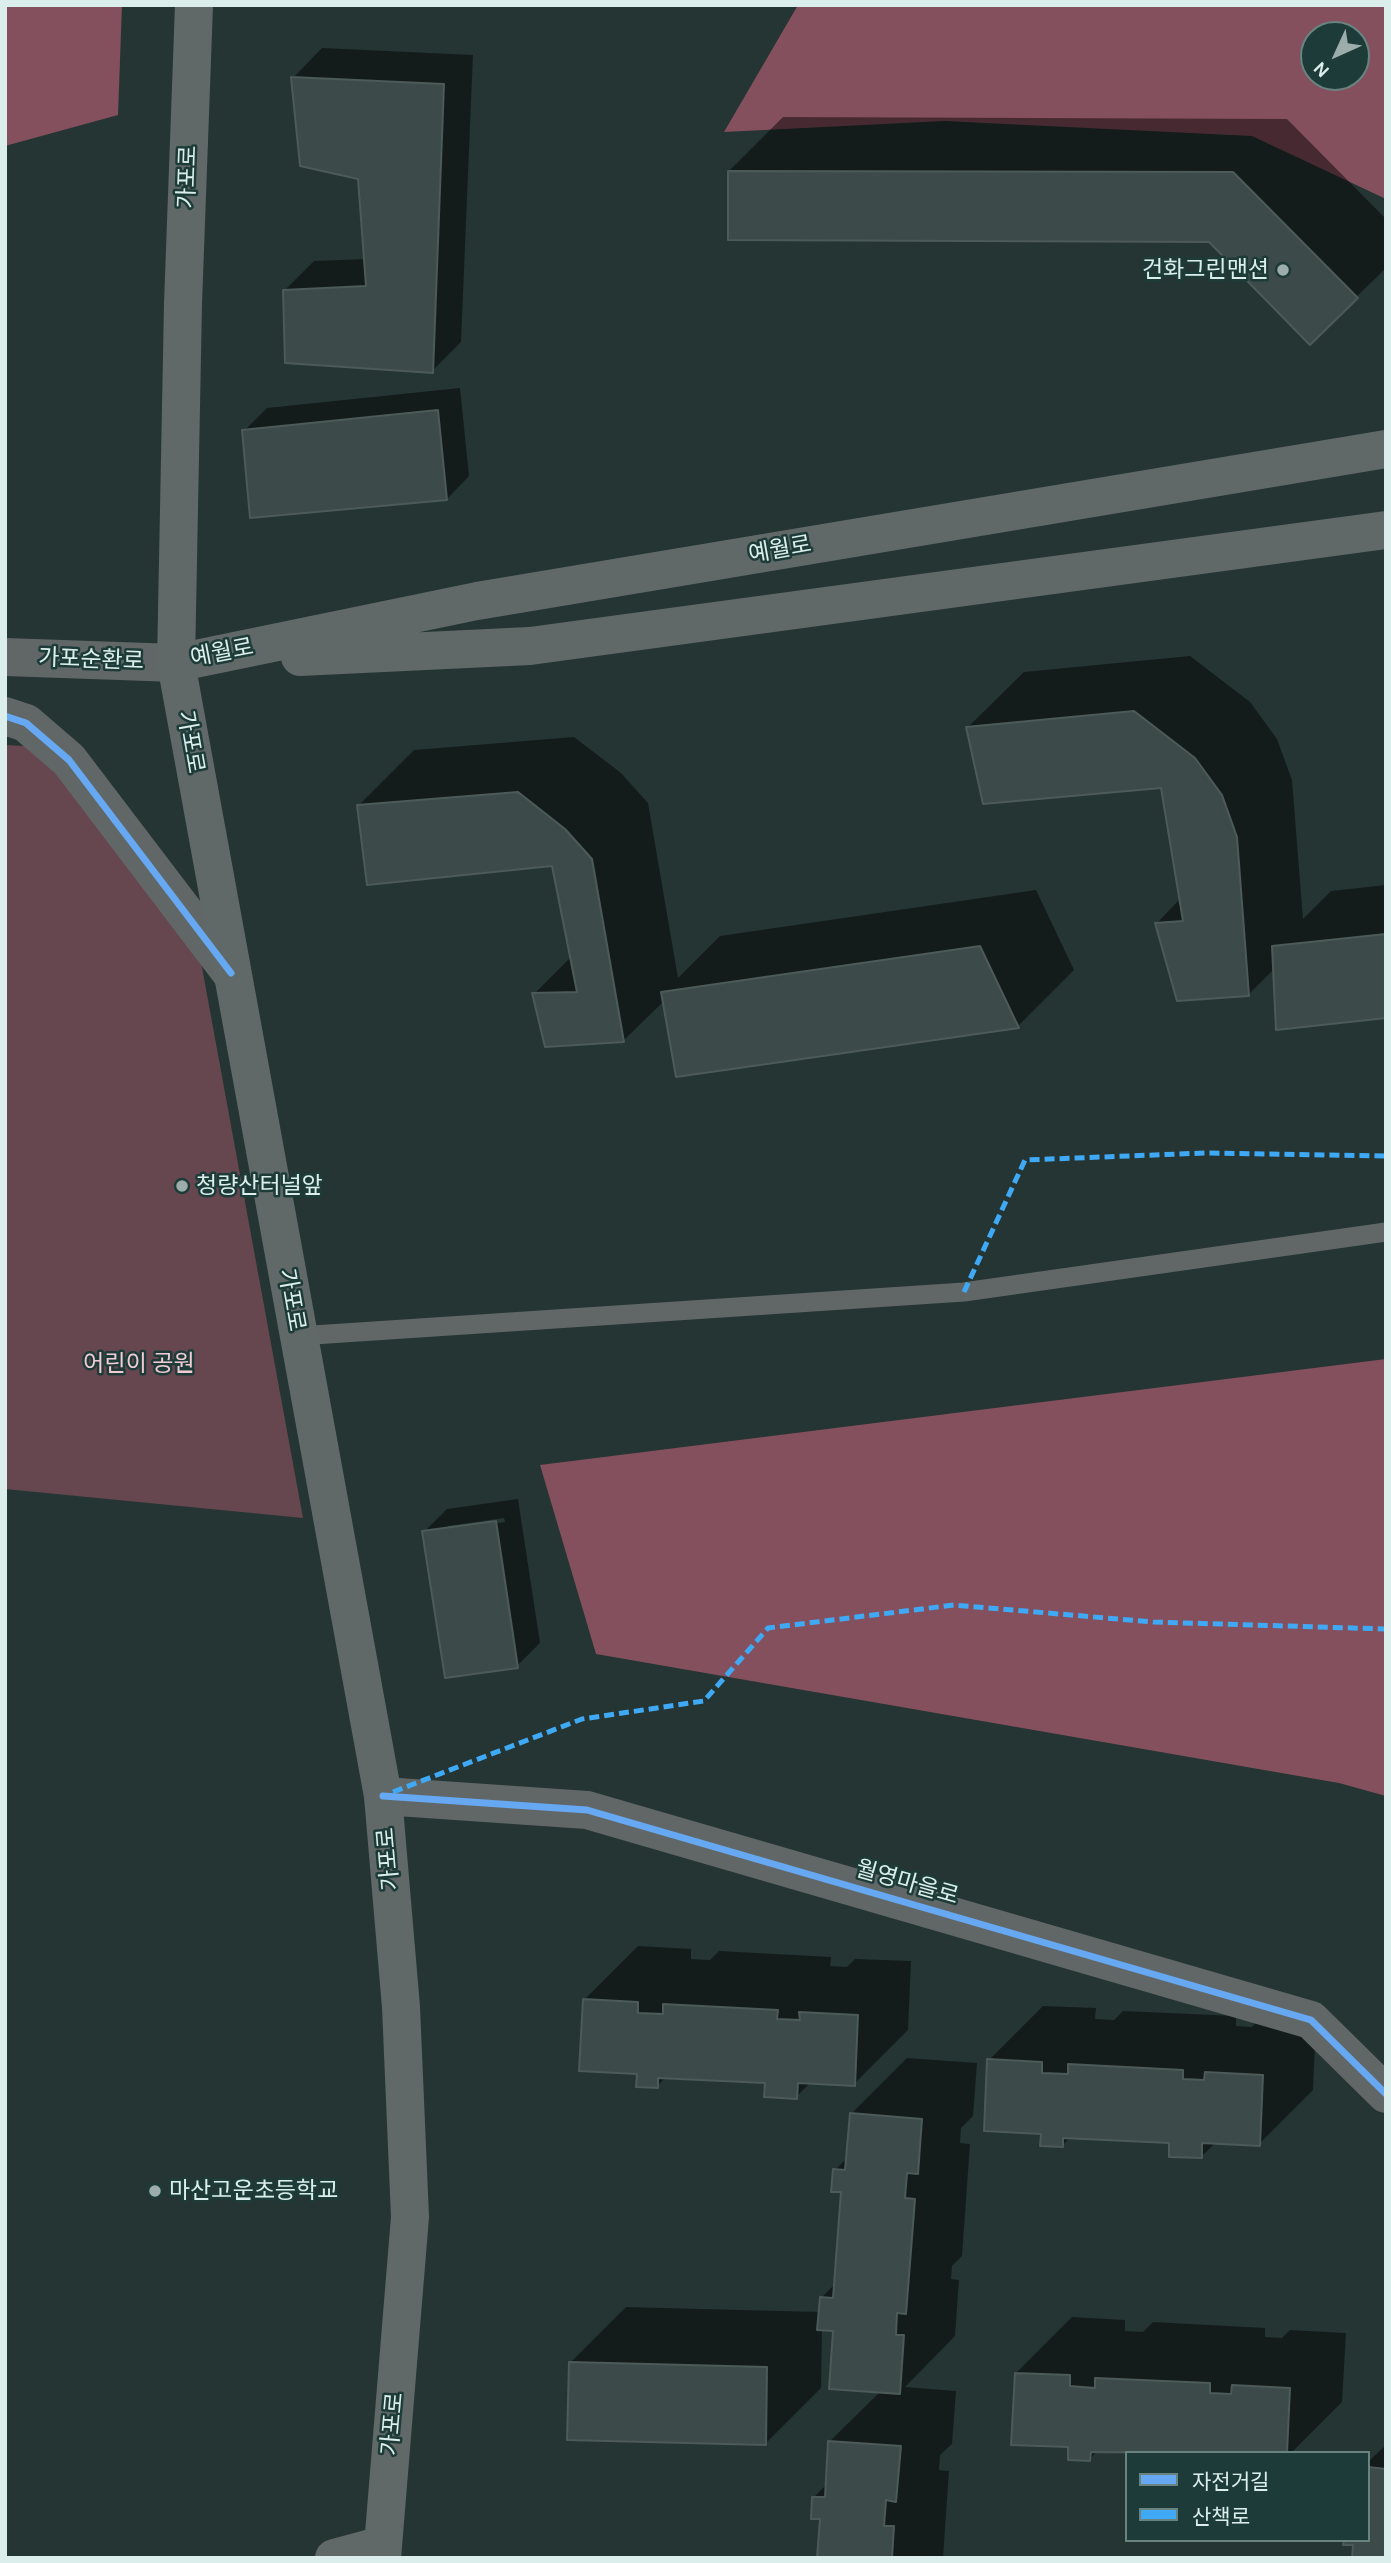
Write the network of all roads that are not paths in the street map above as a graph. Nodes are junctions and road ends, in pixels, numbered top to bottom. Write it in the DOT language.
graph roads {
  1 [pos="194,5"];
  2 [pos="1386,449"];
  3 [pos="1386,530"];
  4 [pos="5,657"];
  5 [pos="176,663"];
  6 [pos="5,716"];
  7 [pos="231,973"];
  8 [pos="1386,1232"];
  9 [pos="298,1336"];
  10 [pos="383,1796"];
  11 [pos="1386,2094"];
  12 [pos="382,2552"];
  13 [pos="334,2558"];
  1 -- 5 [label="main road, 가포로"];
  2 -- 5 [label="main road, 예월로"];
  3 -- 5 [label="main road, 예월로"];
  4 -- 5 [label="street, 가포순환로"];
  5 -- 7 [label="main road, 가포로"];
  6 -- 7 [label="street"];
  7 -- 9 [label="main road, 가포로"];
  8 -- 9 [label="lane"];
  9 -- 10 [label="main road, 가포로"];
  10 -- 11 [label="street, 월영마을로"];
  10 -- 12 [label="main road, 가포로"];
  12 -- 13 [label="main road, 가포로"];
}
